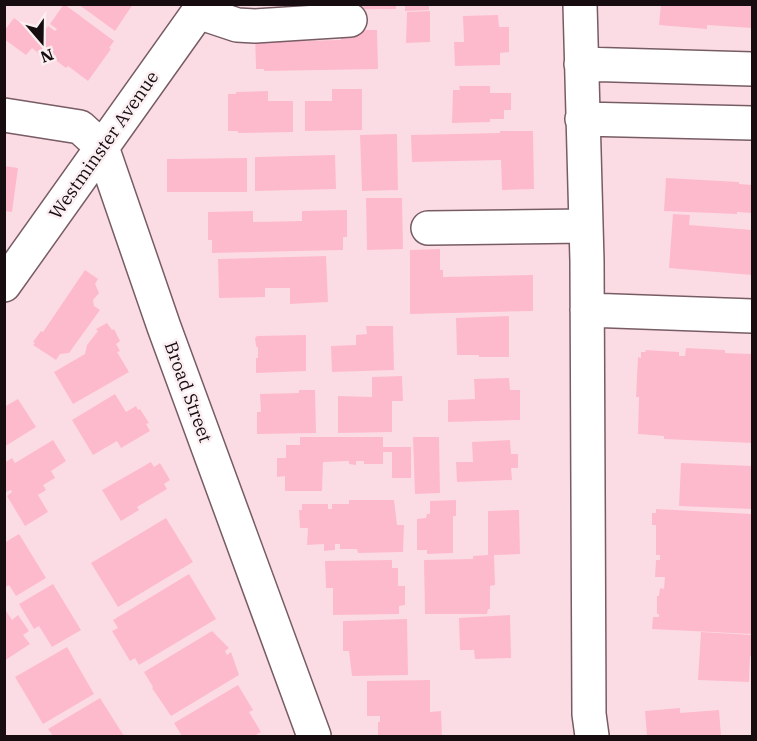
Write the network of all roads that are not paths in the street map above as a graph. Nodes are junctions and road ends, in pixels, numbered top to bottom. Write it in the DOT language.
graph roads {
  1 [pos="580,4"];
  2 [pos="201,8"];
  3 [pos="350,20"];
  4 [pos="581,64"];
  5 [pos="753,69"];
  6 [pos="4,115"];
  7 [pos="582,119"];
  8 [pos="753,123"];
  9 [pos="102,147"];
  10 [pos="585,226"];
  11 [pos="428,228"];
  12 [pos="4,285"];
  13 [pos="587,310"];
  14 [pos="753,316"];
  15 [pos="314,736"];
  16 [pos="592,736"];
  1 -- 4 [label="street"];
  2 -- 3 [label="street"];
  2 -- 9 [label="street, Westminster Avenue"];
  4 -- 5 [label="street"];
  4 -- 7 [label="street"];
  6 -- 9 [label="street, Broad Street"];
  7 -- 8 [label="street"];
  7 -- 10 [label="street"];
  9 -- 12 [label="street, Westminster Avenue"];
  9 -- 15 [label="street, Broad Street"];
  10 -- 11 [label="street"];
  10 -- 13 [label="street"];
  13 -- 14 [label="street"];
  13 -- 16 [label="street"];
}
